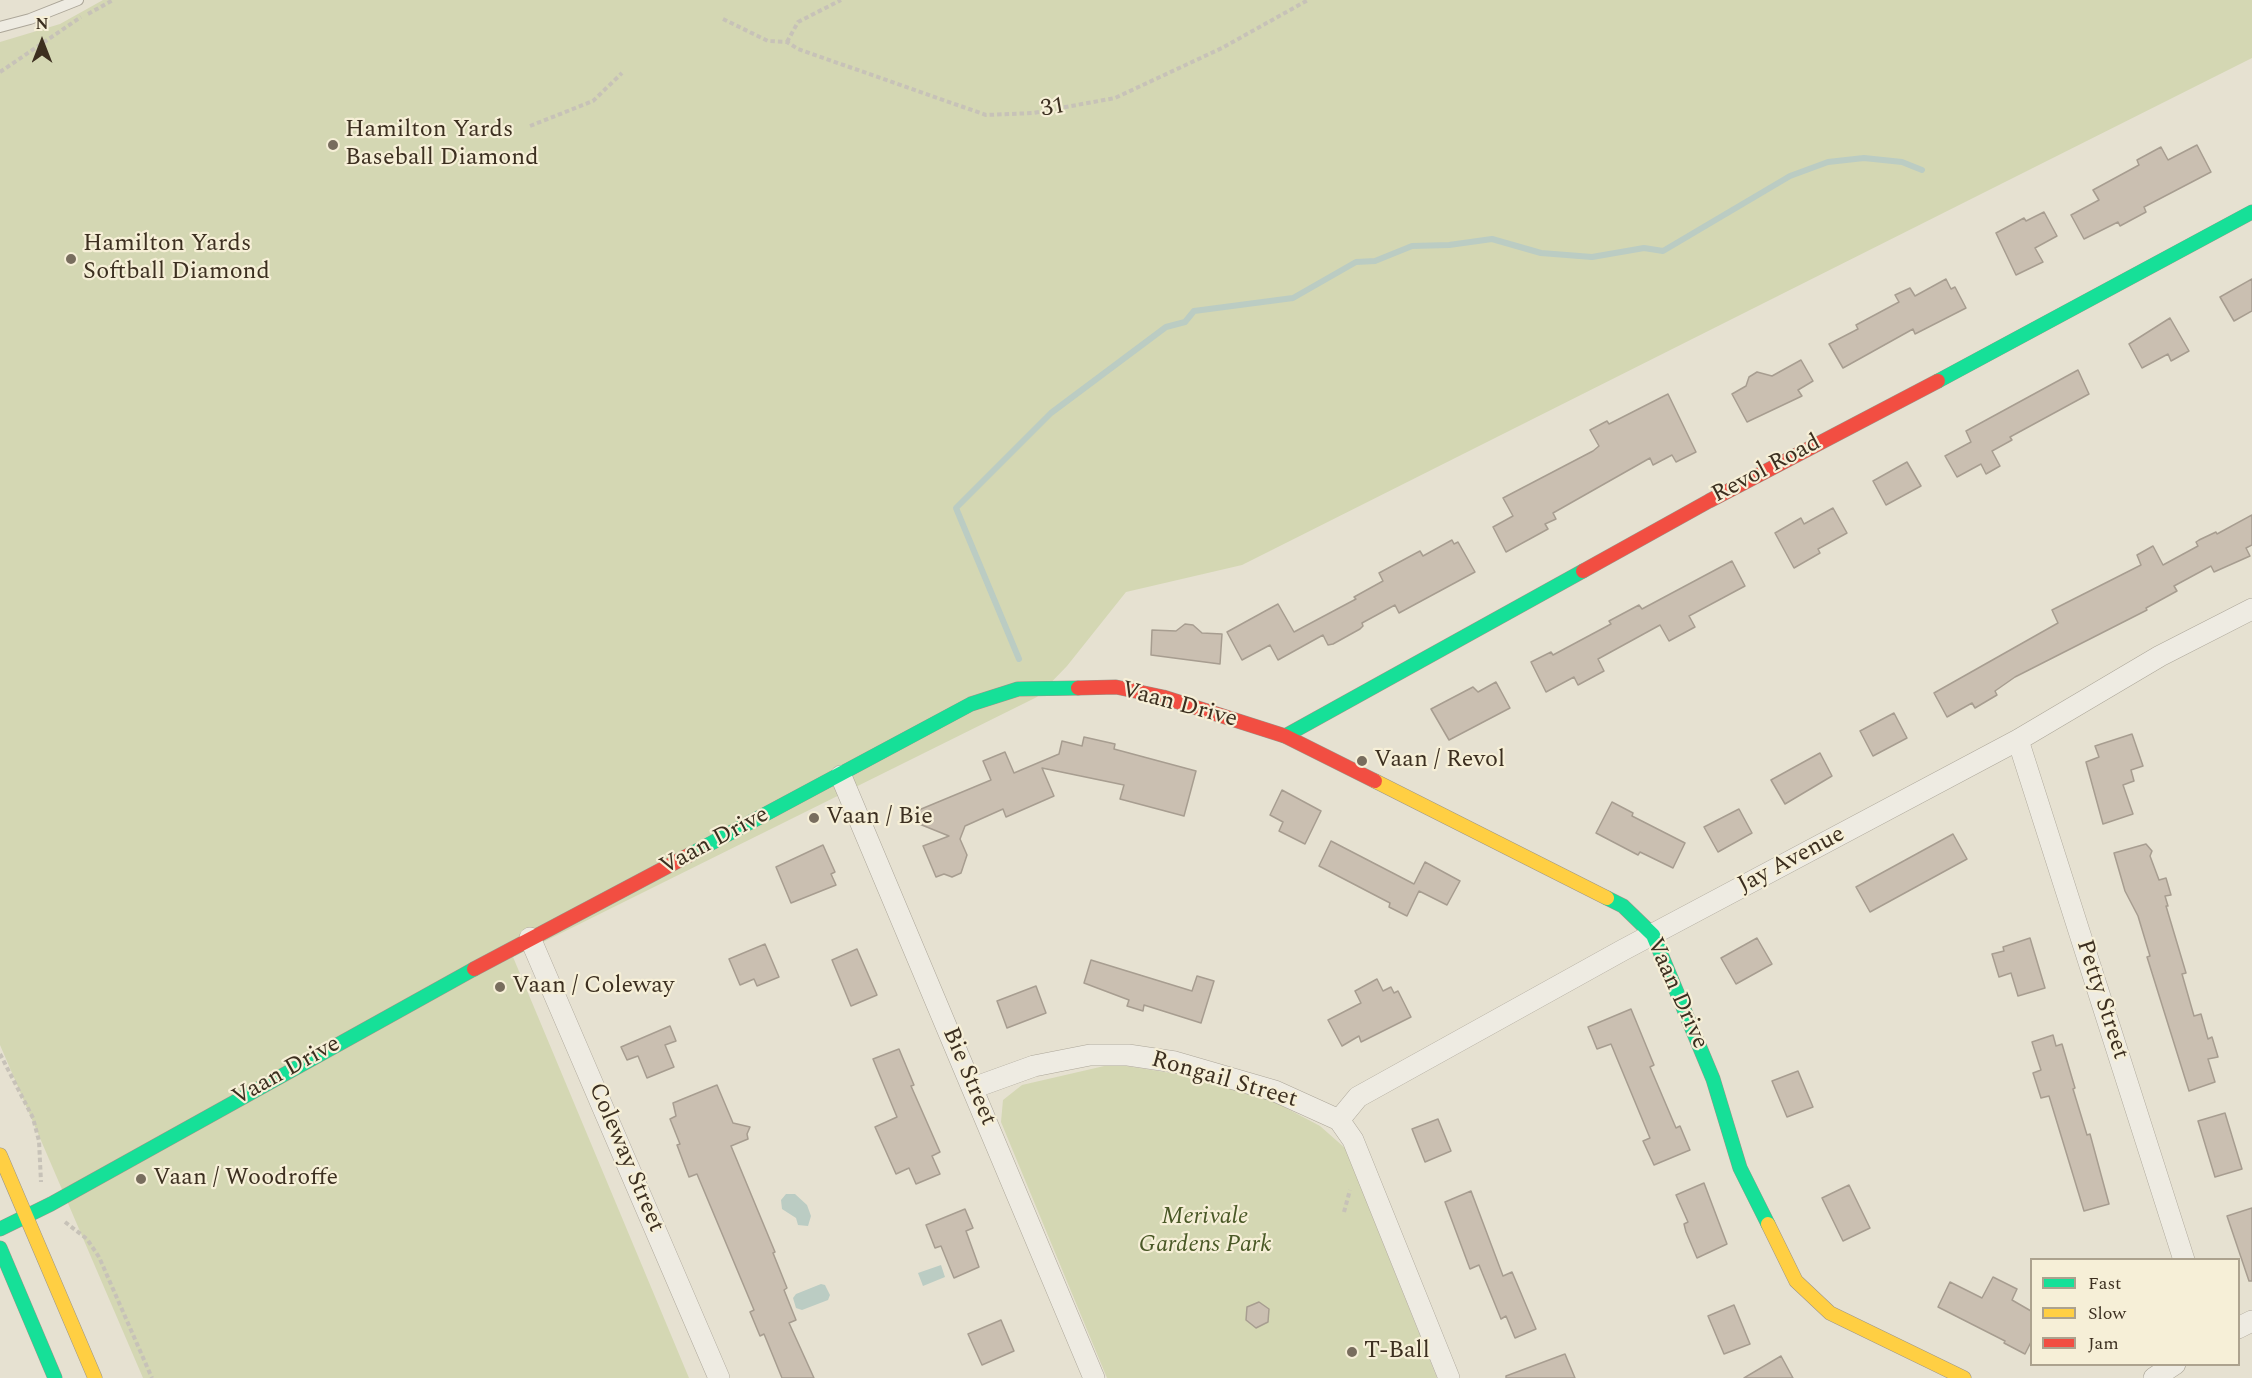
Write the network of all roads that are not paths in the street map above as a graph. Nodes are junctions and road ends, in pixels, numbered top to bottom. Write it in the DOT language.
graph roads {
  1 [pos="78,0"];
  2 [pos="0,27"];
  3 [pos="2252,212"];
  4 [pos="2252,609"];
  5 [pos="1285,736"];
  6 [pos="2018,740"];
  7 [pos="841,776"];
  8 [pos="1653,935"];
  9 [pos="530,938"];
  10 [pos="973,1088"];
  11 [pos="1339,1120"];
  12 [pos="0,1155"];
  13 [pos="27,1217"];
  14 [pos="0,1229"];
  15 [pos="0,1248"];
  16 [pos="2183,1258"];
  17 [pos="2173,1366"];
  18 [pos="56,1378"];
  19 [pos="95,1378"];
  20 [pos="718,1378"];
  21 [pos="1094,1378"];
  22 [pos="1449,1378"];
  23 [pos="1964,1378"];
  24 [pos="2154,1378"];
  1 -- 2 [label="lane"];
  3 -- 5 [label="street, Revol Road"];
  4 -- 6 [label="street, Jay Avenue"];
  5 -- 7 [label="street, Vaan Drive"];
  5 -- 8 [label="street, Vaan Drive"];
  6 -- 8 [label="street, Jay Avenue"];
  6 -- 16 [label="street, Petty Street"];
  7 -- 9 [label="street, Vaan Drive"];
  7 -- 10 [label="street, Bie Street"];
  8 -- 11 [label="street, Jay Avenue"];
  8 -- 23 [label="street, Vaan Drive"];
  9 -- 13 [label="street, Vaan Drive"];
  9 -- 20 [label="street, Coleway Street"];
  10 -- 11 [label="street, Rongail Street"];
  10 -- 21 [label="street, Bie Street"];
  11 -- 22 [label="street"];
  12 -- 13 [label="street"];
  13 -- 14 [label="street, Vaan Drive"];
  13 -- 19 [label="street"];
  15 -- 18 [label="street"];
  17 -- 24 [label="street"];
}
